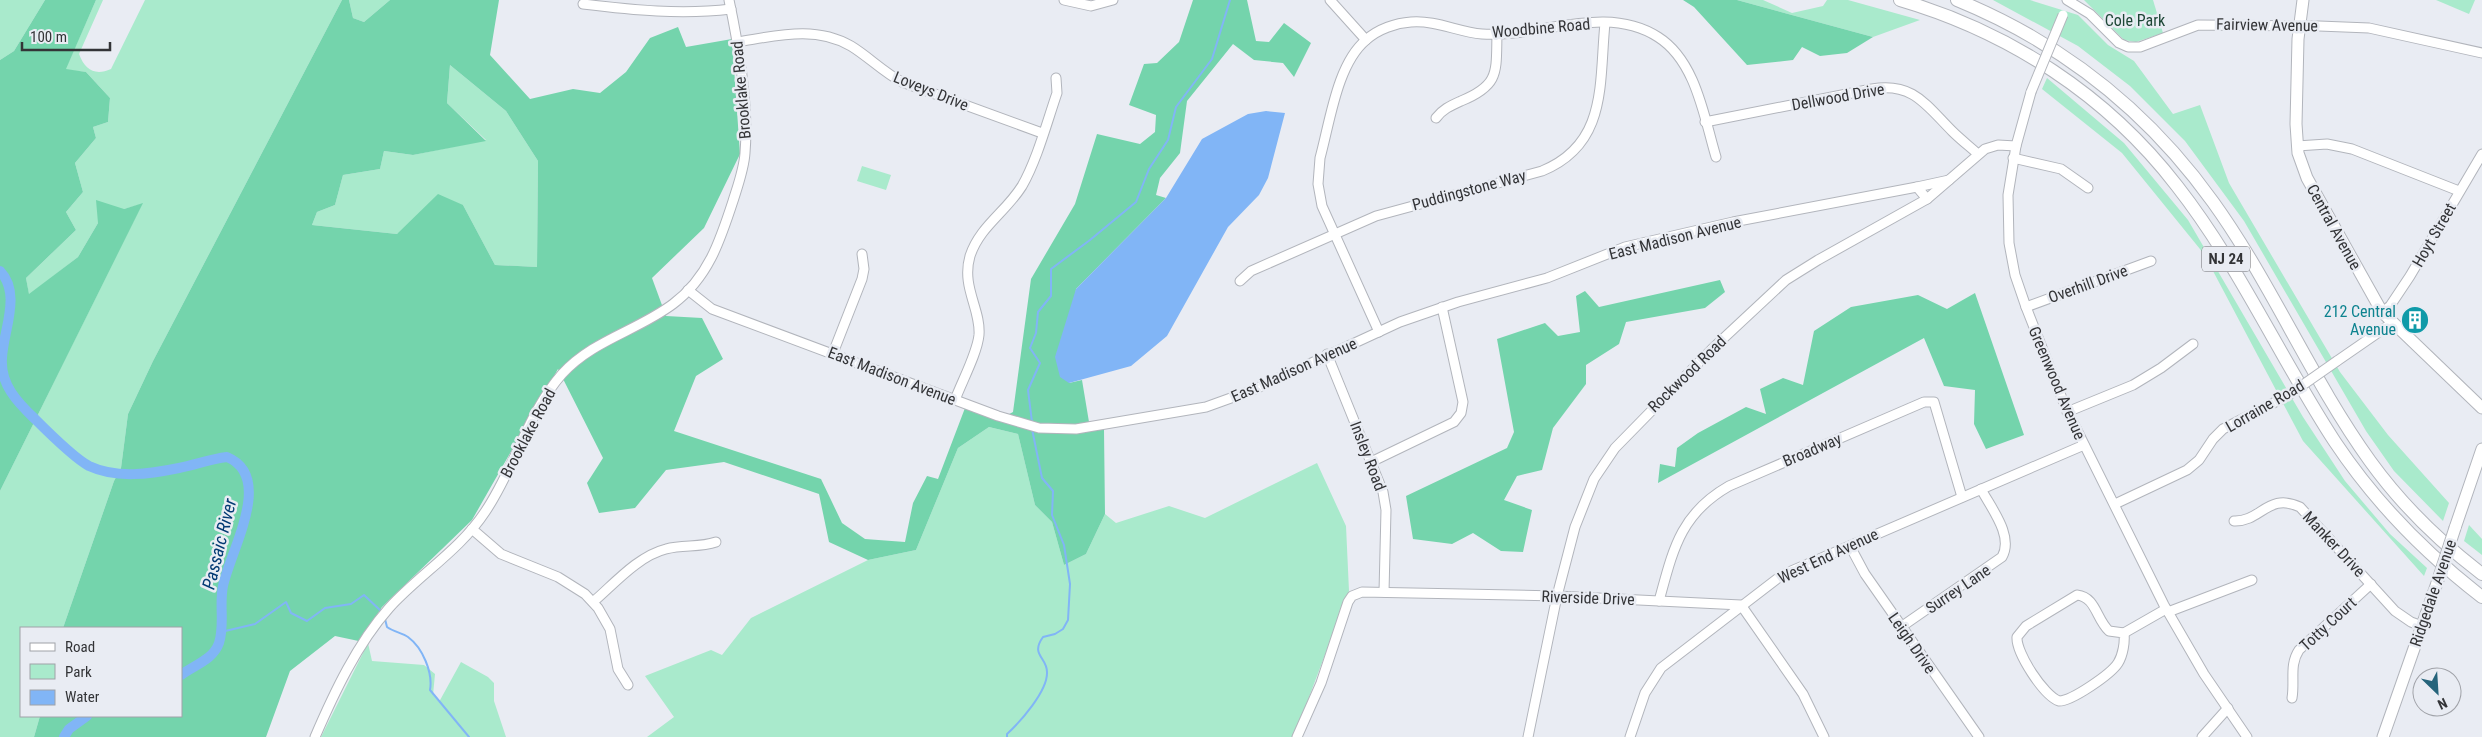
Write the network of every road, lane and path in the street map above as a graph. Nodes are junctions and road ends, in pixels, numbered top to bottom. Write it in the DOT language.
graph roads {
  1 [pos="1064,0"];
  2 [pos="1113,0"];
  3 [pos="1330,0"];
  4 [pos="1900,0"];
  5 [pos="1957,0"];
  6 [pos="2069,0"];
  7 [pos="2303,0"];
  8 [pos="583,4"];
  9 [pos="730,4"];
  10 [pos="1605,23"];
  11 [pos="2299,26"];
  12 [pos="1497,34"];
  13 [pos="1366,40"];
  14 [pos="737,42"];
  15 [pos="2482,53"];
  16 [pos="1056,78"];
  17 [pos="1436,118"];
  18 [pos="1705,122"];
  19 [pos="1042,133"];
  20 [pos="2016,146"];
  21 [pos="2297,146"];
  22 [pos="1978,154"];
  23 [pos="2482,154"];
  24 [pos="1716,157"];
  25 [pos="2013,158"];
  26 [pos="1950,180"];
  27 [pos="1912,188"];
  28 [pos="2088,188"];
  29 [pos="2459,191"];
  30 [pos="1925,201"];
  31 [pos="1335,235"];
  32 [pos="862,254"];
  33 [pos="2151,260"];
  34 [pos="1240,281"];
  35 [pos="688,290"];
  36 [pos="1442,307"];
  37 [pos="2026,307"];
  38 [pos="2382,312"];
  39 [pos="2392,323"];
  40 [pos="1379,332"];
  41 [pos="2193,344"];
  42 [pos="833,353"];
  43 [pos="1327,354"];
  44 [pos="955,400"];
  45 [pos="2482,408"];
  46 [pos="2067,412"];
  47 [pos="2084,445"];
  48 [pos="2481,457"];
  49 [pos="1371,462"];
  50 [pos="1981,489"];
  51 [pos="1962,497"];
  52 [pos="2115,504"];
  53 [pos="2234,521"];
  54 [pos="472,530"];
  55 [pos="716,542"];
  56 [pos="1850,546"];
  57 [pos="2482,574"];
  58 [pos="2252,580"];
  59 [pos="2371,584"];
  60 [pos="1384,592"];
  61 [pos="1557,596"];
  62 [pos="2482,597"];
  63 [pos="1659,601"];
  64 [pos="593,602"];
  65 [pos="1742,605"];
  66 [pos="2167,610"];
  67 [pos="2422,626"];
  68 [pos="1901,628"];
  69 [pos="2124,633"];
  70 [pos="628,685"];
  71 [pos="2292,698"];
  72 [pos="2228,708"];
  73 [pos="315,737"];
  74 [pos="1297,737"];
  75 [pos="1528,737"];
  76 [pos="1630,737"];
  77 [pos="1824,737"];
  78 [pos="1979,737"];
  79 [pos="2202,737"];
  80 [pos="2248,737"];
  81 [pos="2383,737"];
  1 -- 2 [label="street"];
  3 -- 13 [label="street"];
  4 -- 62 [label="highway, NJ 24"];
  5 -- 57 [label="highway, NJ 24"];
  6 -- 11 [label="street, Fairview Avenue"];
  6 -- 20 [label="street, Greenwood Avenue, bridge"];
  7 -- 11 [label="main road, Central Avenue"];
  8 -- 9 [label="street"];
  9 -- 14 [label="street, Brooklake Road"];
  10 -- 12 [label="street, Woodbine Road"];
  10 -- 18 [label="street, Woodbine Road"];
  10 -- 31 [label="street, Puddingstone Way"];
  11 -- 15 [label="street, Fairview Avenue"];
  11 -- 21 [label="main road, Central Avenue"];
  12 -- 13 [label="street, Woodbine Road"];
  12 -- 17 [label="street"];
  13 -- 31 [label="street, Woodbine Road"];
  14 -- 19 [label="street, Loveys Drive"];
  14 -- 35 [label="street, Brooklake Road"];
  16 -- 19 [label="street"];
  18 -- 22 [label="street, Dellwood Drive"];
  18 -- 24 [label="street, Woodbine Road"];
  19 -- 44 [label="street"];
  20 -- 22 [label="street, Rockwood Road"];
  20 -- 25 [label="street, Greenwood Avenue"];
  21 -- 29 [label="street"];
  21 -- 38 [label="main road, Central Avenue"];
  22 -- 26 [label="street, Rockwood Road"];
  23 -- 29 [label="street, Hoyt Street"];
  25 -- 28 [label="street"];
  25 -- 37 [label="street, Greenwood Avenue"];
  26 -- 27 [label="street, East Madison Avenue"];
  26 -- 30 [label="street, Rockwood Road"];
  27 -- 30 [label="street"];
  27 -- 36 [label="street, East Madison Avenue"];
  29 -- 38 [label="street, Hoyt Street"];
  30 -- 61 [label="street, Rockwood Road"];
  31 -- 34 [label="street, Puddingstone Way"];
  31 -- 40 [label="street, Woodbine Road"];
  32 -- 42 [label="street"];
  33 -- 37 [label="street, Overhill Drive"];
  35 -- 42 [label="street, East Madison Avenue"];
  35 -- 54 [label="street, Brooklake Road"];
  36 -- 40 [label="street, East Madison Avenue"];
  36 -- 49 [label="street"];
  37 -- 46 [label="street, Greenwood Avenue"];
  38 -- 39 [label="main road, Central Avenue"];
  39 -- 45 [label="main road, Central Avenue"];
  39 -- 52 [label="street, Lorraine Road, bridge"];
  40 -- 43 [label="street, East Madison Avenue"];
  41 -- 46 [label="street"];
  42 -- 44 [label="street, East Madison Avenue"];
  43 -- 44 [label="street, East Madison Avenue"];
  43 -- 49 [label="street, Insley Road"];
  46 -- 47 [label="street, Greenwood Avenue"];
  47 -- 50 [label="street, West End Avenue"];
  47 -- 52 [label="street, Greenwood Avenue"];
  48 -- 67 [label="main road, Ridgedale Avenue, bridge"];
  49 -- 60 [label="street, Insley Road"];
  50 -- 51 [label="street, West End Avenue"];
  50 -- 68 [label="street, Surrey Lane"];
  51 -- 56 [label="street, West End Avenue"];
  51 -- 63 [label="street, Broadway"];
  52 -- 66 [label="street, Greenwood Avenue"];
  53 -- 59 [label="street, Manker Drive"];
  54 -- 64 [label="street"];
  54 -- 73 [label="street, Brooklake Road"];
  55 -- 64 [label="street"];
  56 -- 65 [label="street, West End Avenue"];
  56 -- 68 [label="street, Leigh Drive"];
  58 -- 66 [label="street"];
  59 -- 67 [label="street, Manker Drive"];
  59 -- 71 [label="street, Totty Court"];
  60 -- 61 [label="street, Riverside Drive"];
  60 -- 74 [label="street, Riverside Drive"];
  61 -- 63 [label="street, Riverside Drive"];
  61 -- 75 [label="street, Rockwood Road"];
  63 -- 65 [label="street, Riverside Drive"];
  64 -- 70 [label="street"];
  65 -- 76 [label="street, West End Avenue"];
  65 -- 77 [label="street"];
  66 -- 69 [label="street"];
  66 -- 72 [label="street, Greenwood Avenue"];
  67 -- 81 [label="main road, Ridgedale Avenue"];
  68 -- 78 [label="street, Leigh Drive"];
  69 -- 69 [label="street"];
  72 -- 79 [label="street"];
  72 -- 80 [label="street, Greenwood Avenue"];
}
